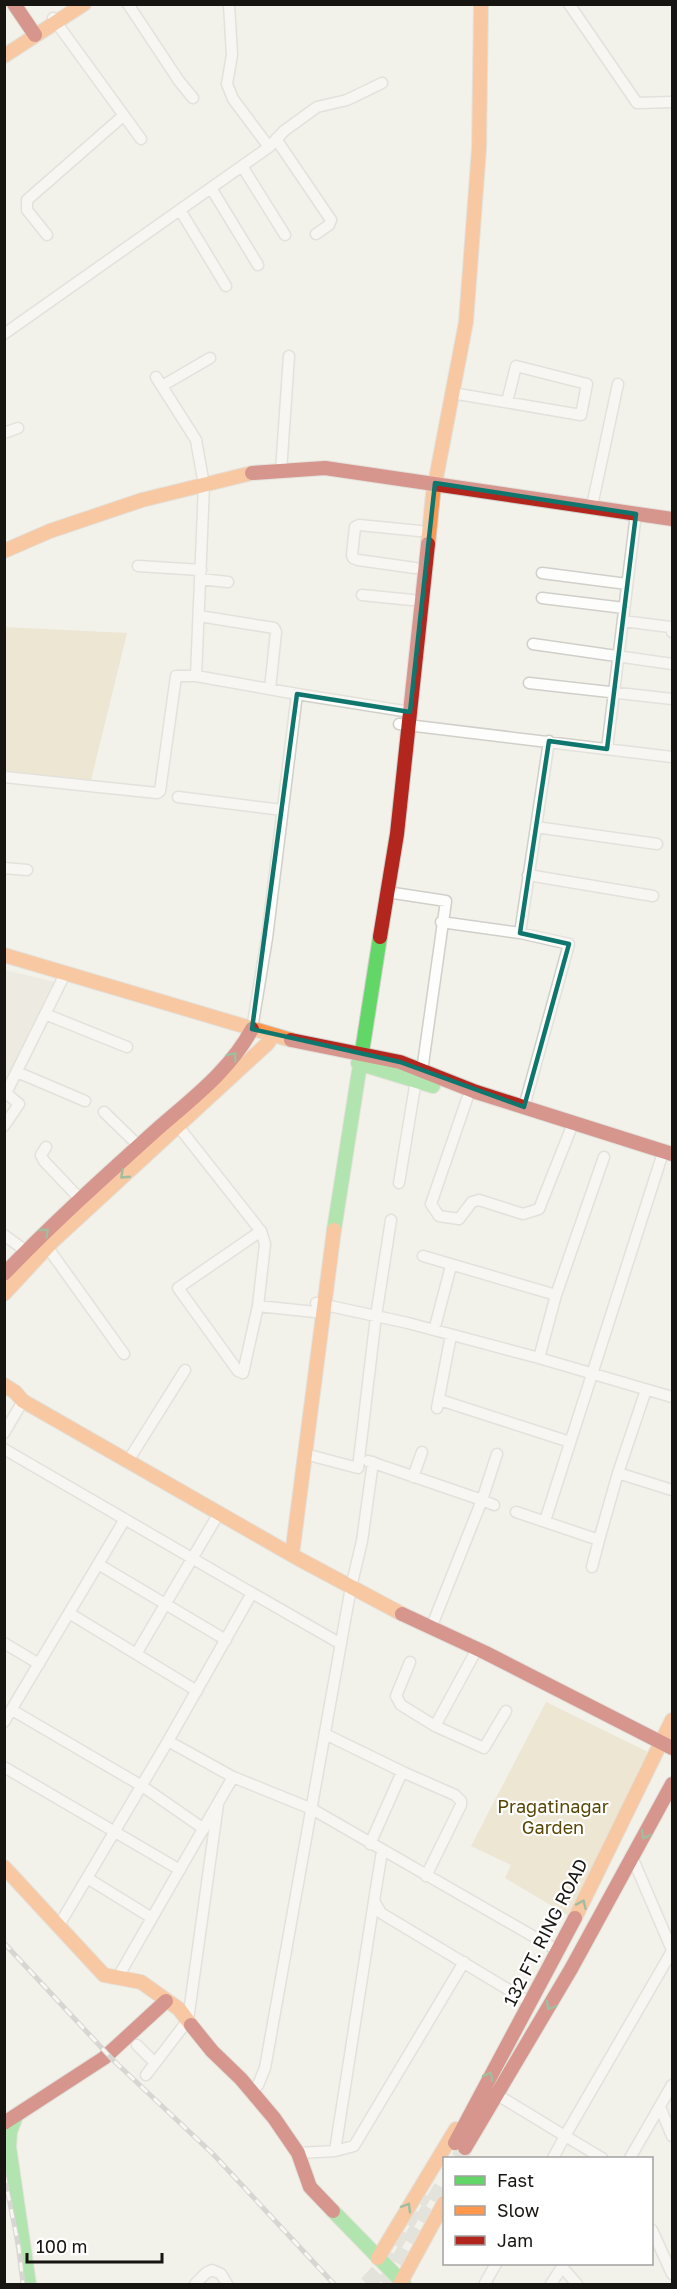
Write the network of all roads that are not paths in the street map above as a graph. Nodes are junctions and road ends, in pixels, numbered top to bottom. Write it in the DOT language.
graph roads {
  1 [pos="14,4"];
  2 [pos="71,4"];
  3 [pos="84,4"];
  4 [pos="128,4"];
  5 [pos="229,4"];
  6 [pos="472,4"];
  7 [pos="481,4"];
  8 [pos="570,4"];
  9 [pos="54,20"];
  10 [pos="33,32"];
  11 [pos="4,47"];
  12 [pos="4,56"];
  13 [pos="382,83"];
  14 [pos="193,98"];
  15 [pos="672,102"];
  16 [pos="123,116"];
  17 [pos="141,139"];
  18 [pos="272,143"];
  19 [pos="242,166"];
  20 [pos="211,188"];
  21 [pos="180,210"];
  22 [pos="316,234"];
  23 [pos="47,235"];
  24 [pos="285,235"];
  25 [pos="258,265"];
  26 [pos="226,286"];
  27 [pos="4,334"];
  28 [pos="289,356"];
  29 [pos="210,358"];
  30 [pos="618,384"];
  31 [pos="452,393"];
  32 [pos="507,402"];
  33 [pos="18,428"];
  34 [pos="4,434"];
  35 [pos="281,471"];
  36 [pos="430,483"];
  37 [pos="204,485"];
  38 [pos="592,506"];
  39 [pos="636,514"];
  40 [pos="672,519"];
  41 [pos="420,531"];
  42 [pos="5,550"];
  43 [pos="138,566"];
  44 [pos="415,568"];
  45 [pos="542,573"];
  46 [pos="201,575"];
  47 [pos="228,582"];
  48 [pos="627,584"];
  49 [pos="362,595"];
  50 [pos="542,598"];
  51 [pos="412,600"];
  52 [pos="624,608"];
  53 [pos="199,615"];
  54 [pos="623,621"];
  55 [pos="672,632"];
  56 [pos="533,644"];
  57 [pos="619,656"];
  58 [pos="672,664"];
  59 [pos="196,676"];
  60 [pos="529,682"];
  61 [pos="270,689"];
  62 [pos="297,694"];
  63 [pos="614,694"];
  64 [pos="672,699"];
  65 [pos="404,718"];
  66 [pos="549,741"];
  67 [pos="607,749"];
  68 [pos="672,757"];
  69 [pos="4,777"];
  70 [pos="178,797"];
  71 [pos="282,810"];
  72 [pos="536,827"];
  73 [pos="657,844"];
  74 [pos="4,868"];
  75 [pos="27,870"];
  76 [pos="528,875"];
  77 [pos="387,892"];
  78 [pos="653,896"];
  79 [pos="441,922"];
  80 [pos="520,933"];
  81 [pos="4,955"];
  82 [pos="4,965"];
  83 [pos="62,980"];
  84 [pos="45,1014"];
  85 [pos="250,1033"];
  86 [pos="270,1039"];
  87 [pos="127,1047"];
  88 [pos="355,1058"];
  89 [pos="17,1072"];
  90 [pos="419,1075"];
  91 [pos="466,1099"];
  92 [pos="86,1101"];
  93 [pos="524,1107"];
  94 [pos="104,1112"];
  95 [pos="4,1126"];
  96 [pos="178,1126"];
  97 [pos="570,1131"];
  98 [pos="139,1146"];
  99 [pos="46,1147"];
  100 [pos="604,1157"];
  101 [pos="669,1159"];
  102 [pos="399,1183"];
  103 [pos="80,1199"];
  104 [pos="391,1220"];
  105 [pos="261,1231"];
  106 [pos="4,1235"];
  107 [pos="48,1248"];
  108 [pos="26,1251"];
  109 [pos="423,1256"];
  110 [pos="451,1266"];
  111 [pos="4,1274"];
  112 [pos="4,1294"];
  113 [pos="556,1295"];
  114 [pos="258,1306"];
  115 [pos="318,1306"];
  116 [pos="376,1316"];
  117 [pos="436,1323"];
  118 [pos="451,1335"];
  119 [pos="124,1354"];
  120 [pos="539,1358"];
  121 [pos="185,1370"];
  122 [pos="592,1374"];
  123 [pos="4,1385"];
  124 [pos="646,1390"];
  125 [pos="4,1396"];
  126 [pos="672,1397"];
  127 [pos="23,1401"];
  128 [pos="4,1433"];
  129 [pos="570,1442"];
  130 [pos="4,1449"];
  131 [pos="422,1452"];
  132 [pos="305,1454"];
  133 [pos="497,1454"];
  134 [pos="359,1458"];
  135 [pos="128,1461"];
  136 [pos="373,1462"];
  137 [pos="618,1473"];
  138 [pos="413,1477"];
  139 [pos="672,1490"];
  140 [pos="482,1500"];
  141 [pos="494,1505"];
  142 [pos="516,1512"];
  143 [pos="219,1513"];
  144 [pos="125,1519"];
  145 [pos="545,1521"];
  146 [pos="599,1540"];
  147 [pos="287,1552"];
  148 [pos="192,1558"];
  149 [pos="98,1564"];
  150 [pos="592,1567"];
  151 [pos="351,1587"];
  152 [pos="252,1593"];
  153 [pos="166,1604"];
  154 [pos="69,1613"];
  155 [pos="431,1628"];
  156 [pos="226,1640"];
  157 [pos="4,1643"];
  158 [pos="341,1644"];
  159 [pos="477,1649"];
  160 [pos="136,1654"];
  161 [pos="410,1662"];
  162 [pos="39,1664"];
  163 [pos="197,1691"];
  164 [pos="12,1710"];
  165 [pos="506,1711"];
  166 [pos="672,1720"];
  167 [pos="4,1722"];
  168 [pos="435,1726"];
  169 [pos="325,1734"];
  170 [pos="168,1741"];
  171 [pos="667,1745"];
  172 [pos="4,1767"];
  173 [pos="402,1772"];
  174 [pos="233,1778"];
  175 [pos="672,1784"];
  176 [pos="142,1786"];
  177 [pos="218,1804"];
  178 [pos="312,1809"];
  179 [pos="204,1828"];
  180 [pos="115,1831"];
  181 [pos="370,1844"];
  182 [pos="382,1851"];
  183 [pos="632,1857"];
  184 [pos="4,1867"];
  185 [pos="180,1870"];
  186 [pos="426,1876"];
  187 [pos="87,1878"];
  188 [pos="374,1901"];
  189 [pos="152,1918"];
  190 [pos="58,1926"];
  191 [pos="557,1950"];
  192 [pos="672,1951"];
  193 [pos="464,1962"];
  194 [pos="118,1977"];
  195 [pos="166,2001"];
  196 [pos="529,2002"];
  197 [pos="188,2020"];
  198 [pos="137,2045"];
  199 [pos="155,2063"];
  200 [pos="146,2075"];
  201 [pos="672,2085"];
  202 [pos="251,2092"];
  203 [pos="496,2094"];
  204 [pos="660,2107"];
  205 [pos="10,2119"];
  206 [pos="468,2130"];
  207 [pos="565,2136"];
  208 [pos="672,2136"];
  209 [pos="463,2150"];
  210 [pos="335,2151"];
  211 [pos="298,2153"];
  212 [pos="554,2157"];
  213 [pos="600,2157"];
  214 [pos="631,2157"];
  215 [pos="443,2205"];
  216 [pos="653,2234"];
  217 [pos="378,2258"];
  218 [pos="495,2265"];
  219 [pos="563,2265"];
  220 [pos="672,2274"];
  221 [pos="403,2283"];
  222 [pos="29,2284"];
  223 [pos="195,2284"];
  224 [pos="227,2284"];
  225 [pos="485,2284"];
  226 [pos="551,2284"];
  227 [pos="577,2284"];
  1 -- 10 [label="street"];
  2 -- 9 [label="street"];
  3 -- 9 [label="street"];
  4 -- 14 [label="street"];
  5 -- 18 [label="street"];
  6 -- 36 [label="street"];
  7 -- 31 [label="street"];
  8 -- 15 [label="street"];
  9 -- 10 [label="street"];
  9 -- 16 [label="street"];
  10 -- 11 [label="street"];
  10 -- 12 [label="street"];
  13 -- 18 [label="street"];
  16 -- 17 [label="street"];
  16 -- 23 [label="street"];
  18 -- 19 [label="street"];
  18 -- 22 [label="street"];
  19 -- 20 [label="street"];
  19 -- 24 [label="street"];
  20 -- 21 [label="street"];
  20 -- 25 [label="street"];
  21 -- 26 [label="street"];
  21 -- 27 [label="street"];
  28 -- 35 [label="street"];
  29 -- 37 [label="street"];
  30 -- 38 [label="street"];
  31 -- 32 [label="street"];
  31 -- 36 [label="street"];
  32 -- 32 [label="street"];
  33 -- 34 [label="street"];
  35 -- 36 [label="street"];
  35 -- 37 [label="street"];
  36 -- 38 [label="street"];
  36 -- 41 [label="street"];
  36 -- 65 [label="street"];
  37 -- 42 [label="street"];
  37 -- 46 [label="street"];
  38 -- 39 [label="street"];
  39 -- 40 [label="street"];
  39 -- 48 [label="street"];
  41 -- 44 [label="street"];
  41 -- 44 [label="street"];
  43 -- 46 [label="street"];
  44 -- 51 [label="street"];
  45 -- 48 [label="street"];
  46 -- 47 [label="street"];
  46 -- 53 [label="street"];
  48 -- 52 [label="street"];
  49 -- 51 [label="street"];
  50 -- 52 [label="street"];
  51 -- 65 [label="street"];
  52 -- 54 [label="street"];
  53 -- 59 [label="street"];
  53 -- 61 [label="street"];
  54 -- 55 [label="street"];
  54 -- 57 [label="street"];
  56 -- 57 [label="street"];
  57 -- 58 [label="street"];
  57 -- 63 [label="street"];
  59 -- 61 [label="street"];
  59 -- 69 [label="street"];
  60 -- 63 [label="street"];
  61 -- 62 [label="street"];
  62 -- 65 [label="street"];
  62 -- 71 [label="street"];
  63 -- 64 [label="street"];
  63 -- 67 [label="street"];
  65 -- 66 [label="street"];
  65 -- 77 [label="street"];
  65 -- 88 [label="street"];
  66 -- 67 [label="street"];
  66 -- 72 [label="street"];
  67 -- 68 [label="street"];
  70 -- 71 [label="street"];
  71 -- 85 [label="street"];
  72 -- 73 [label="street"];
  72 -- 76 [label="street"];
  74 -- 75 [label="street"];
  76 -- 78 [label="street"];
  76 -- 80 [label="street"];
  77 -- 79 [label="street"];
  77 -- 88 [label="street"];
  79 -- 80 [label="street"];
  79 -- 90 [label="street"];
  80 -- 93 [label="street"];
  81 -- 85 [label="street"];
  82 -- 83 [label="street"];
  83 -- 84 [label="street"];
  83 -- 85 [label="street"];
  84 -- 87 [label="street"];
  84 -- 89 [label="street"];
  85 -- 86 [label="street"];
  98 -- 85 [label="street, one-way"];
  86 -- 88 [label="street"];
  86 -- 96 [label="street"];
  88 -- 90 [label="street"];
  88 -- 115 [label="street"];
  89 -- 92 [label="street"];
  89 -- 95 [label="street"];
  90 -- 91 [label="street"];
  90 -- 93 [label="street"];
  90 -- 102 [label="street"];
  91 -- 97 [label="street"];
  91 -- 97 [label="street"];
  93 -- 101 [label="street"];
  94 -- 98 [label="street"];
  96 -- 105 [label="street"];
  96 -- 107 [label="street, one-way"];
  97 -- 101 [label="street"];
  98 -- 103 [label="street"];
  99 -- 103 [label="street"];
  100 -- 113 [label="street"];
  101 -- 122 [label="street"];
  108 -- 103 [label="street, one-way"];
  104 -- 116 [label="street"];
  105 -- 114 [label="street"];
  105 -- 114 [label="street"];
  106 -- 108 [label="street"];
  107 -- 112 [label="street"];
  107 -- 119 [label="street"];
  108 -- 111 [label="street"];
  109 -- 110 [label="street"];
  110 -- 113 [label="street"];
  110 -- 117 [label="street"];
  113 -- 120 [label="street"];
  114 -- 115 [label="street"];
  115 -- 116 [label="street"];
  115 -- 132 [label="street"];
  115 -- 147 [label="street"];
  116 -- 118 [label="street"];
  116 -- 134 [label="street"];
  118 -- 120 [label="street"];
  118 -- 129 [label="street"];
  120 -- 122 [label="street"];
  121 -- 135 [label="street"];
  122 -- 124 [label="street"];
  122 -- 129 [label="street"];
  123 -- 127 [label="street"];
  124 -- 126 [label="street"];
  124 -- 137 [label="street"];
  125 -- 127 [label="street"];
  127 -- 128 [label="street"];
  127 -- 135 [label="street"];
  129 -- 145 [label="street"];
  130 -- 144 [label="street"];
  131 -- 138 [label="street"];
  132 -- 134 [label="street"];
  132 -- 147 [label="street"];
  133 -- 140 [label="street"];
  134 -- 136 [label="street"];
  135 -- 143 [label="street"];
  136 -- 138 [label="street"];
  136 -- 151 [label="street"];
  137 -- 139 [label="street"];
  137 -- 146 [label="street"];
  138 -- 140 [label="street"];
  140 -- 141 [label="street"];
  140 -- 155 [label="street"];
  142 -- 145 [label="street"];
  143 -- 147 [label="street"];
  143 -- 148 [label="street"];
  144 -- 148 [label="street"];
  144 -- 149 [label="street"];
  145 -- 146 [label="street"];
  146 -- 150 [label="street"];
  147 -- 151 [label="street"];
  148 -- 152 [label="street"];
  148 -- 153 [label="street"];
  149 -- 153 [label="street"];
  149 -- 154 [label="street"];
  151 -- 155 [label="street"];
  151 -- 158 [label="street"];
  152 -- 156 [label="street"];
  152 -- 158 [label="street"];
  153 -- 156 [label="street"];
  153 -- 160 [label="street"];
  154 -- 160 [label="street"];
  154 -- 162 [label="street"];
  155 -- 159 [label="street"];
  156 -- 163 [label="street"];
  157 -- 162 [label="street"];
  158 -- 169 [label="street"];
  159 -- 168 [label="street"];
  159 -- 171 [label="street"];
  160 -- 163 [label="street"];
  161 -- 168 [label="street"];
  162 -- 164 [label="street"];
  163 -- 170 [label="street"];
  164 -- 167 [label="street"];
  164 -- 176 [label="street"];
  165 -- 168 [label="street"];
  166 -- 171 [label="street, 132 FT. RING ROAD"];
  169 -- 173 [label="street"];
  169 -- 178 [label="street"];
  170 -- 174 [label="street"];
  170 -- 176 [label="street"];
  191 -- 171 [label="street, 132 FT. RING ROAD, one-way"];
  172 -- 180 [label="street"];
  173 -- 181 [label="street"];
  173 -- 186 [label="street"];
  174 -- 177 [label="street"];
  174 -- 178 [label="street"];
  175 -- 183 [label="street, 132 FT. RING ROAD, one-way"];
  176 -- 179 [label="street"];
  176 -- 180 [label="street"];
  177 -- 179 [label="street"];
  177 -- 197 [label="street"];
  178 -- 181 [label="street"];
  178 -- 202 [label="street"];
  179 -- 185 [label="street"];
  180 -- 185 [label="street"];
  180 -- 187 [label="street"];
  181 -- 182 [label="street"];
  182 -- 186 [label="street"];
  182 -- 188 [label="street"];
  183 -- 192 [label="street"];
  183 -- 203 [label="street, 132 FT. RING ROAD, one-way"];
  184 -- 190 [label="street"];
  185 -- 189 [label="street"];
  186 -- 191 [label="street"];
  187 -- 189 [label="street"];
  187 -- 190 [label="street"];
  188 -- 193 [label="street"];
  188 -- 210 [label="street"];
  189 -- 194 [label="street"];
  190 -- 194 [label="street"];
  191 -- 196 [label="street, 132 FT. RING ROAD"];
  192 -- 207 [label="street"];
  193 -- 196 [label="street"];
  193 -- 210 [label="street"];
  194 -- 195 [label="street"];
  195 -- 197 [label="street"];
  195 -- 205 [label="street"];
  206 -- 196 [label="street, 132 FT. RING ROAD, one-way"];
  197 -- 199 [label="street"];
  197 -- 202 [label="street"];
  198 -- 199 [label="street"];
  199 -- 200 [label="street"];
  201 -- 204 [label="street"];
  202 -- 211 [label="street"];
  203 -- 206 [label="street, 132 FT. RING ROAD"];
  203 -- 207 [label="street"];
  204 -- 208 [label="street"];
  204 -- 214 [label="street"];
  205 -- 222 [label="street"];
  206 -- 209 [label="street"];
  206 -- 209 [label="street"];
  217 -- 206 [label="street, one-way"];
  207 -- 212 [label="street"];
  207 -- 213 [label="street"];
  210 -- 211 [label="street"];
  211 -- 217 [label="street"];
  215 -- 221 [label="street"];
  216 -- 220 [label="street"];
  217 -- 221 [label="street"];
  218 -- 225 [label="street"];
  219 -- 226 [label="street"];
  219 -- 227 [label="street"];
  223 -- 224 [label="street"];
}
